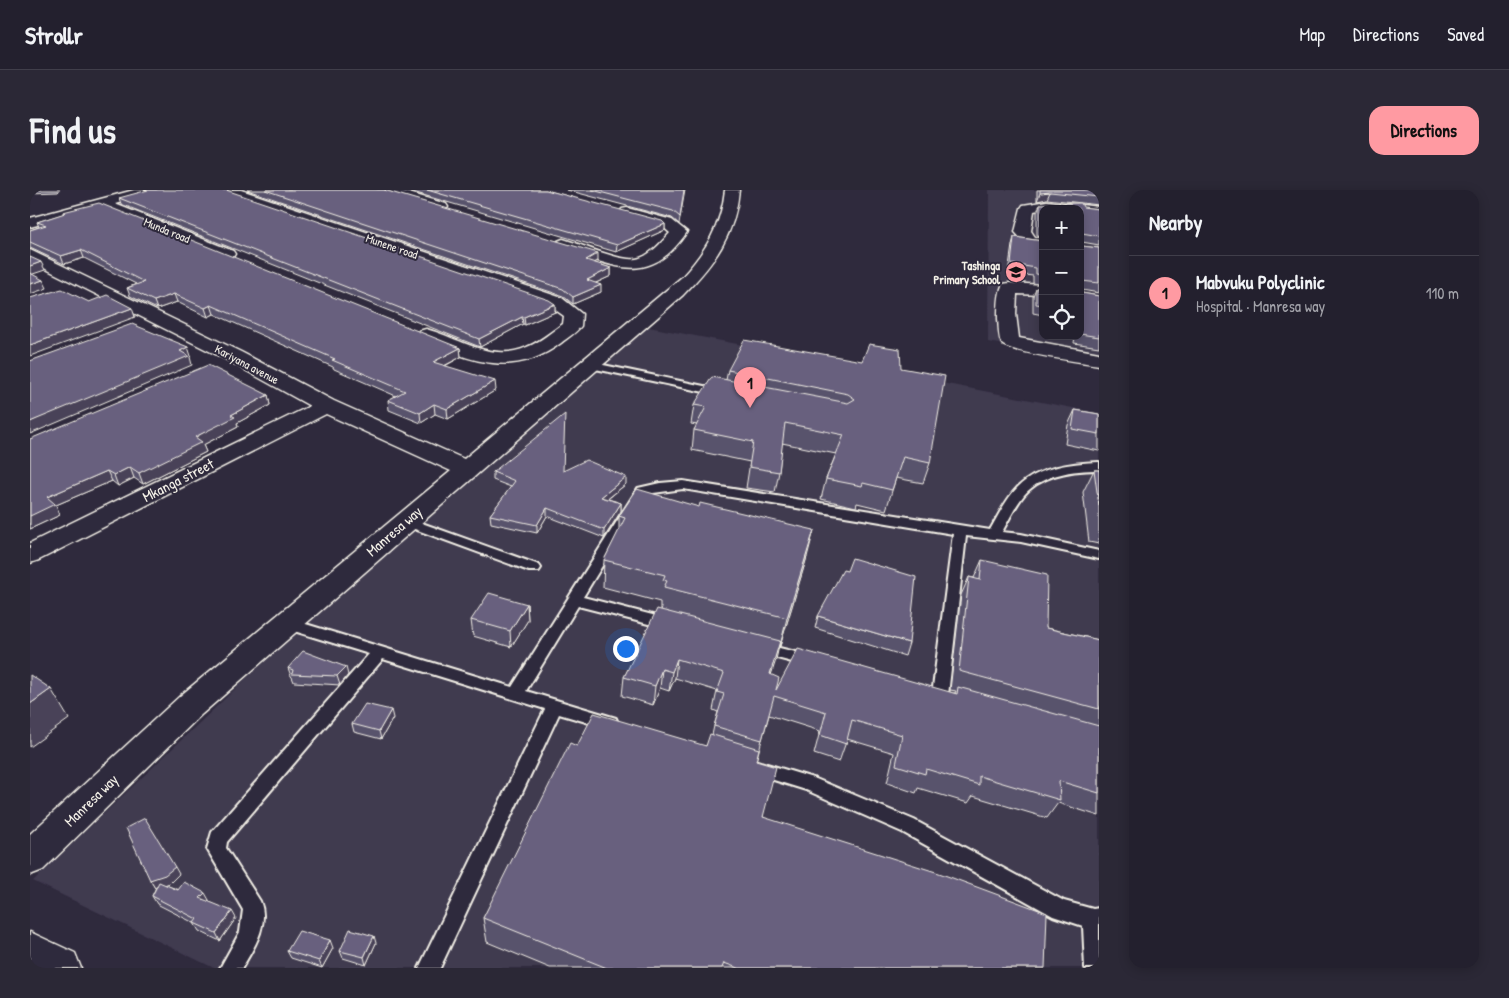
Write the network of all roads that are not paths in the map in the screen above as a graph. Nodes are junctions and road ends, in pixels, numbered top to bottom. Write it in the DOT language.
graph roads {
  1 [pos="149,190"];
  2 [pos="228,190"];
  3 [pos="385,190"];
  4 [pos="732,190"];
  5 [pos="100,203"];
  6 [pos="1039,206"];
  7 [pos="610,208"];
  8 [pos="1084,209"];
  9 [pos="452,210"];
  10 [pos="1099,211"];
  11 [pos="30,223"];
  12 [pos="547,239"];
  13 [pos="1039,242"];
  14 [pos="30,255"];
  15 [pos="246,262"];
  16 [pos="86,283"];
  17 [pos="68,289"];
  18 [pos="1039,290"];
  19 [pos="156,317"];
  20 [pos="129,327"];
  21 [pos="410,328"];
  22 [pos="234,356"];
  23 [pos="1099,359"];
  24 [pos="589,364"];
  25 [pos="207,368"];
  26 [pos="736,396"];
  27 [pos="326,406"];
  28 [pos="1099,466"];
  29 [pos="466,469"];
  30 [pos="404,522"];
  31 [pos="960,531"];
  32 [pos="994,534"];
  33 [pos="30,554"];
  34 [pos="1099,555"];
  35 [pos="534,568"];
  36 [pos="574,600"];
  37 [pos="286,623"];
  38 [pos="680,628"];
  39 [pos="748,645"];
  40 [pos="380,652"];
  41 [pos="824,665"];
  42 [pos="921,690"];
  43 [pos="516,694"];
  44 [pos="940,695"];
  45 [pos="959,700"];
  46 [pos="555,706"];
  47 [pos="630,729"];
  48 [pos="744,764"];
  49 [pos="30,858"];
  50 [pos="1096,918"];
  51 [pos="30,952"];
  52 [pos="60,968"];
  53 [pos="230,968"];
  54 [pos="429,968"];
  55 [pos="1095,968"];
  1 -- 5 [label="street"];
  2 -- 21 [label="street, Munene road"];
  3 -- 9 [label="street"];
  4 -- 24 [label="street, Manresa way"];
  5 -- 11 [label="street"];
  5 -- 15 [label="street, Munda road"];
  6 -- 13 [label="street"];
  7 -- 12 [label="street"];
  8 -- 10 [label="street"];
  14 -- 16 [label="street, Kariyana avenue"];
  16 -- 17 [label="street"];
  16 -- 19 [label="street, Kariyana avenue"];
  18 -- 23 [label="street"];
  19 -- 20 [label="street"];
  19 -- 22 [label="street, Kariyana avenue"];
  22 -- 25 [label="street"];
  22 -- 27 [label="street, Kariyana avenue"];
  24 -- 26 [label="lane"];
  24 -- 29 [label="street, Manresa way"];
  27 -- 29 [label="street, Kariyana avenue"];
  27 -- 33 [label="street, Mkanga street"];
  28 -- 32 [label="lane"];
  29 -- 30 [label="street, Manresa way"];
  30 -- 35 [label="lane"];
  30 -- 37 [label="street, Manresa way"];
  31 -- 32 [label="lane"];
  31 -- 36 [label="lane"];
  31 -- 44 [label="lane"];
  32 -- 34 [label="lane"];
  36 -- 38 [label="lane"];
  36 -- 43 [label="lane"];
  37 -- 40 [label="lane"];
  37 -- 49 [label="street, Manresa way"];
  39 -- 41 [label="lane"];
  40 -- 43 [label="lane"];
  40 -- 53 [label="lane"];
  42 -- 44 [label="lane"];
  43 -- 46 [label="lane"];
  44 -- 45 [label="lane"];
  46 -- 47 [label="lane"];
  46 -- 54 [label="lane"];
  48 -- 50 [label="lane"];
  50 -- 55 [label="lane"];
  51 -- 52 [label="street"];
}
